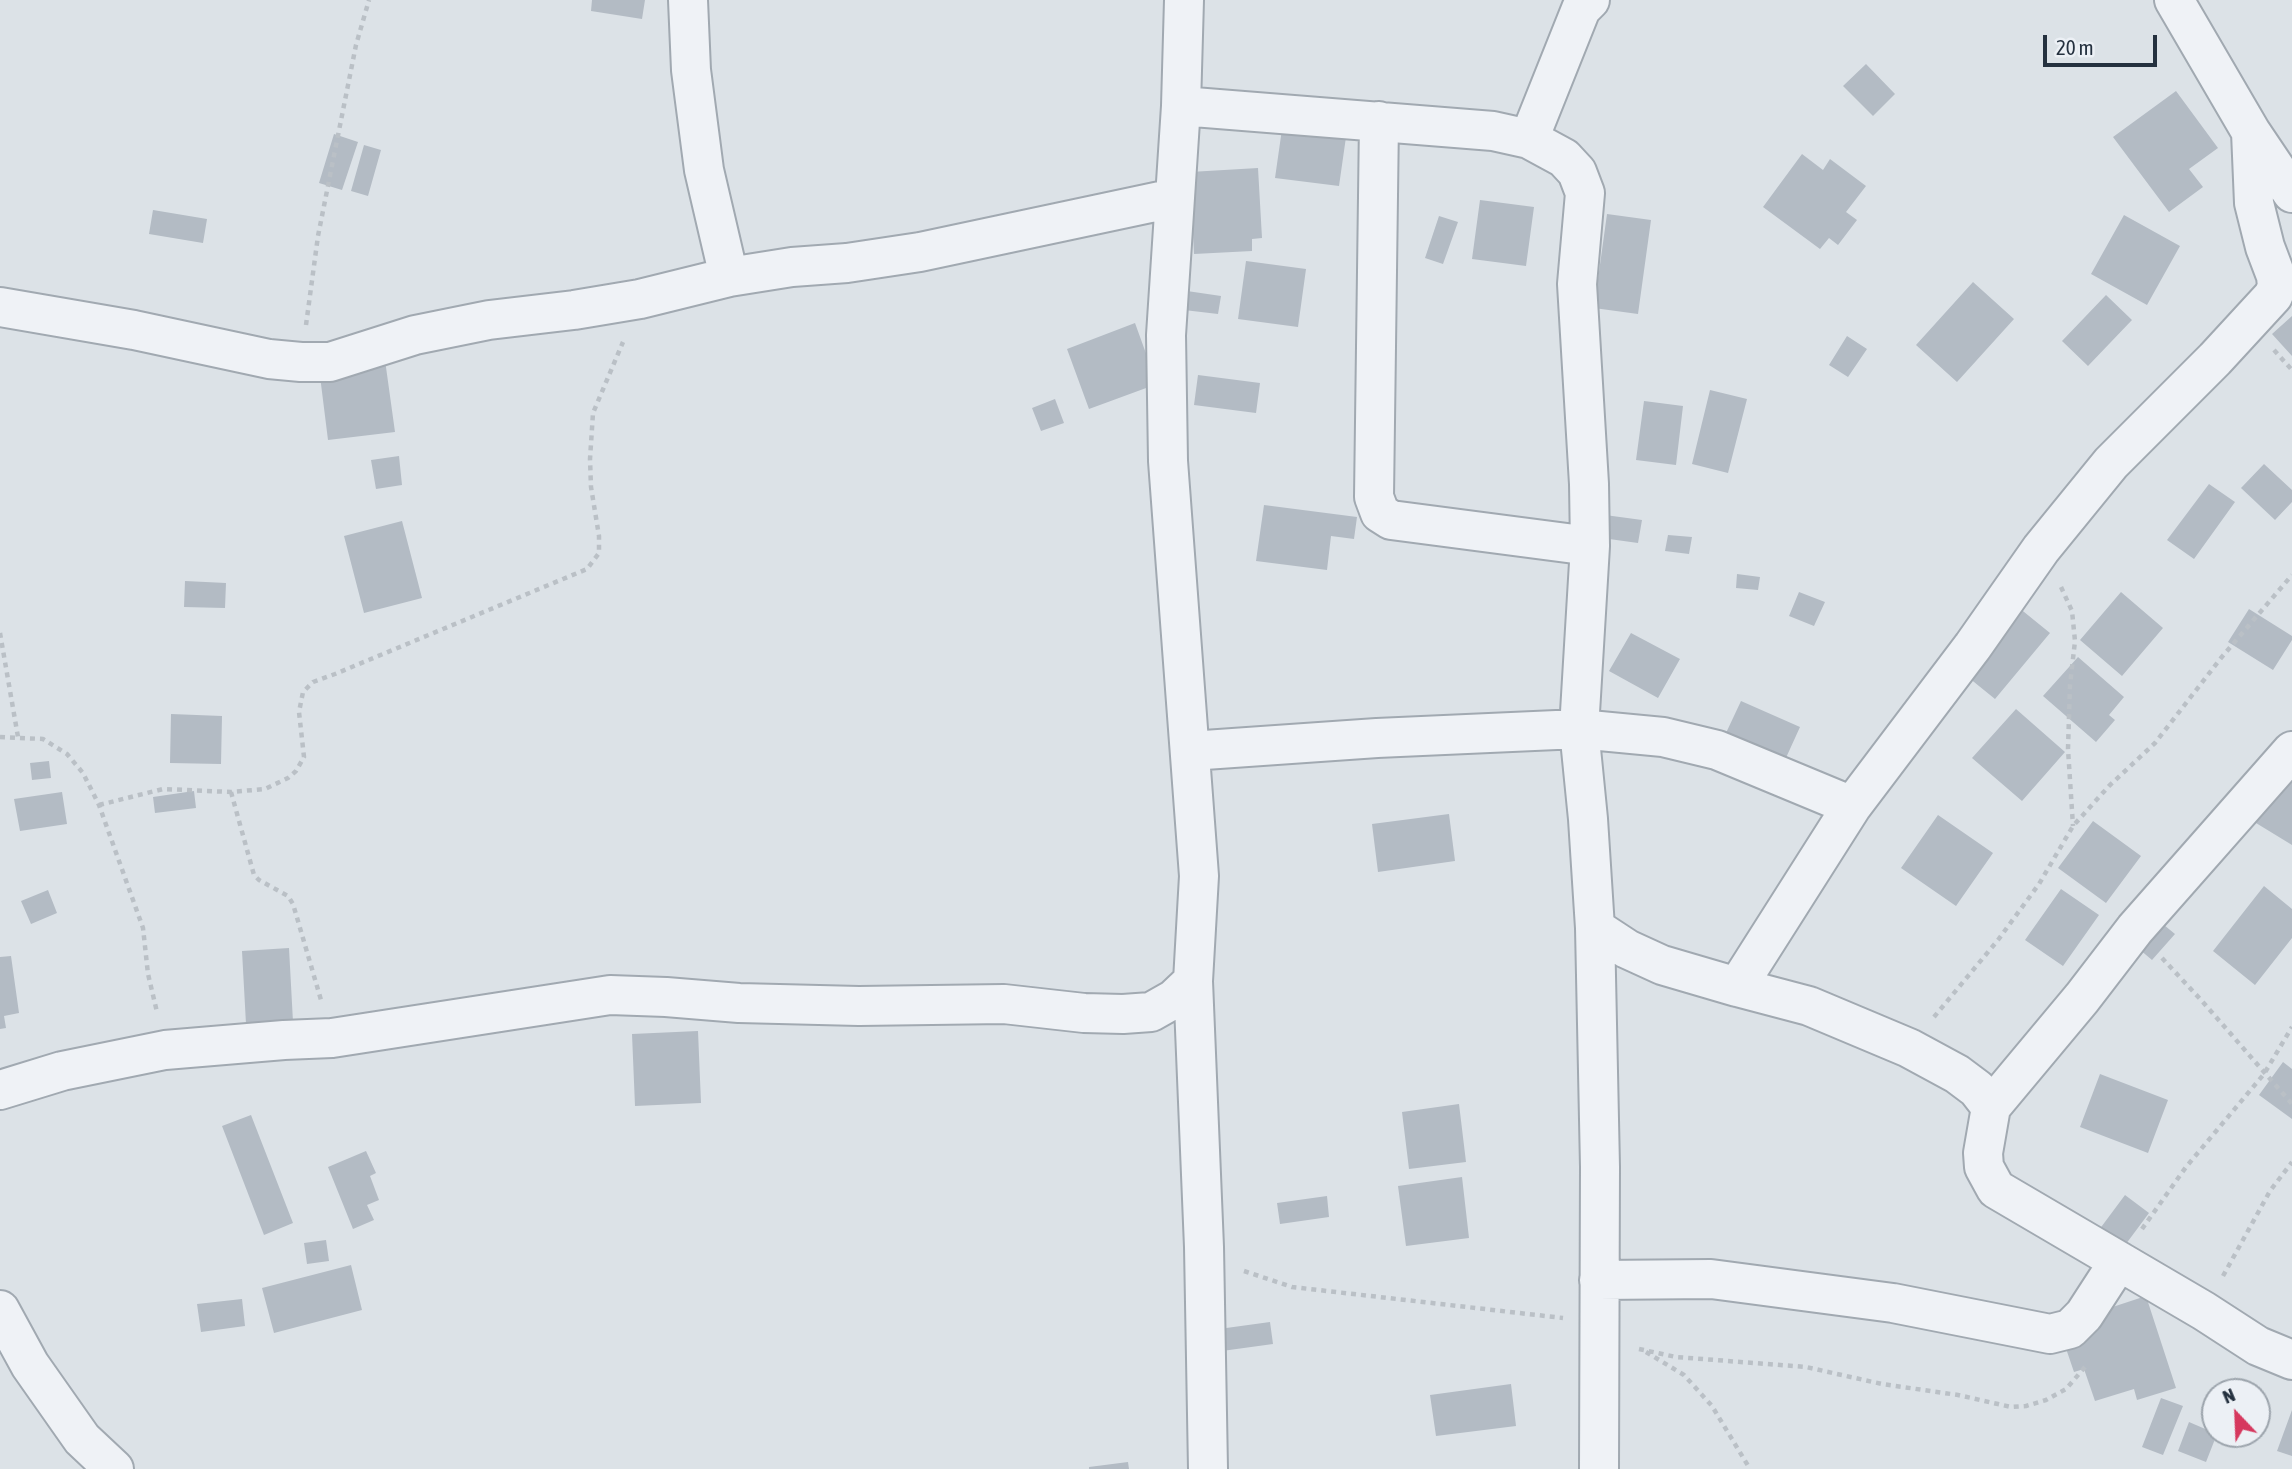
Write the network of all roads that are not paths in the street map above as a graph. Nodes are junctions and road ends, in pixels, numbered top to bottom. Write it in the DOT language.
graph roads {
  1 [pos="688,0"];
  2 [pos="1184,0"];
  3 [pos="1590,0"];
  4 [pos="2174,0"];
  5 [pos="1181,106"];
  6 [pos="1379,121"];
  7 [pos="2251,132"];
  8 [pos="1529,139"];
  9 [pos="2292,193"];
  10 [pos="1174,198"];
  11 [pos="729,277"];
  12 [pos="0,307"];
  13 [pos="1590,545"];
  14 [pos="1579,729"];
  15 [pos="1190,751"];
  16 [pos="2292,751"];
  17 [pos="1852,806"];
  18 [pos="1595,928"];
  19 [pos="1193,981"];
  20 [pos="1737,988"];
  21 [pos="1151,1012"];
  22 [pos="1195,1037"];
  23 [pos="0,1090"];
  24 [pos="1991,1107"];
  25 [pos="2119,1261"];
  26 [pos="1599,1280"];
  27 [pos="0,1310"];
  28 [pos="2292,1360"];
  29 [pos="114,1469"];
  30 [pos="1208,1469"];
  31 [pos="1599,1469"];
  1 -- 11 [label="street"];
  2 -- 5 [label="street"];
  3 -- 8 [label="street"];
  4 -- 7 [label="street"];
  5 -- 6 [label="street"];
  5 -- 10 [label="street"];
  6 -- 8 [label="street"];
  6 -- 13 [label="street"];
  7 -- 9 [label="street"];
  7 -- 17 [label="street"];
  8 -- 13 [label="street"];
  10 -- 11 [label="street"];
  10 -- 15 [label="street"];
  11 -- 12 [label="street"];
  13 -- 14 [label="street"];
  14 -- 15 [label="street"];
  14 -- 17 [label="street"];
  14 -- 18 [label="street"];
  15 -- 19 [label="street"];
  16 -- 24 [label="street"];
  17 -- 20 [label="street"];
  18 -- 20 [label="street"];
  18 -- 26 [label="street"];
  19 -- 21 [label="street"];
  19 -- 22 [label="street"];
  20 -- 24 [label="street"];
  21 -- 22 [label="street"];
  21 -- 23 [label="street"];
  22 -- 30 [label="street"];
  24 -- 25 [label="street"];
  25 -- 26 [label="street"];
  25 -- 28 [label="street"];
  26 -- 31 [label="street"];
  27 -- 29 [label="street"];
}
